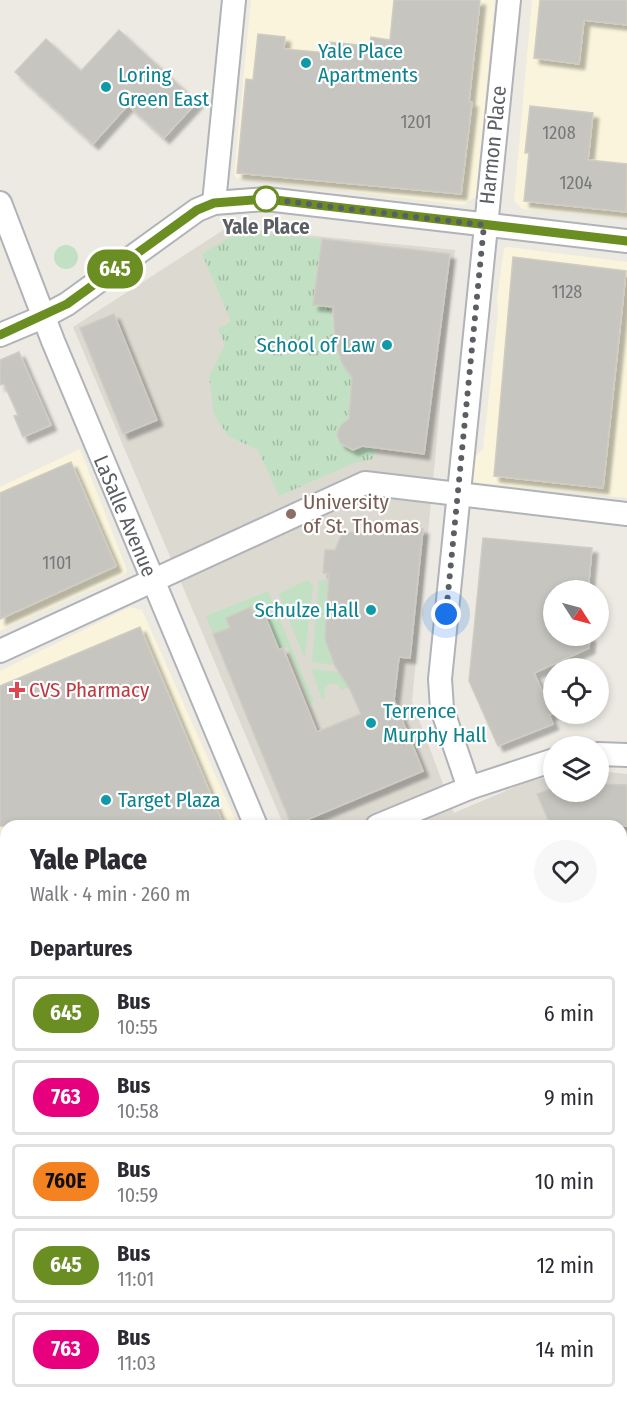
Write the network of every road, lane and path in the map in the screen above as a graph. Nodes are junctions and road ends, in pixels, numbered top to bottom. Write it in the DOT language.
graph roads {
  1 [pos="234,0"];
  2 [pos="509,0"];
  3 [pos="0,203"];
  4 [pos="214,203"];
  5 [pos="484,225"];
  6 [pos="627,241"];
  7 [pos="43,317"];
  8 [pos="0,335"];
  9 [pos="456,496"];
  10 [pos="627,514"];
  11 [pos="152,582"];
  12 [pos="0,651"];
  13 [pos="609,754"];
  14 [pos="627,755"];
  15 [pos="543,764"];
  16 [pos="469,788"];
  17 [pos="253,820"];
  18 [pos="392,820"];
  1 -- 4 [label="street"];
  2 -- 5 [label="street, Harmon Place"];
  3 -- 7 [label="street, LaSalle Avenue"];
  4 -- 5 [label="street"];
  4 -- 7 [label="street"];
  5 -- 6 [label="street"];
  5 -- 9 [label="street, Harmon Place"];
  7 -- 8 [label="street"];
  7 -- 11 [label="street, LaSalle Avenue"];
  9 -- 10 [label="street"];
  9 -- 11 [label="street"];
  9 -- 16 [label="street, Harmon Place"];
  11 -- 12 [label="street"];
  11 -- 17 [label="street, LaSalle Avenue"];
  13 -- 14 [label="street"];
  15 -- 16 [label="street"];
  16 -- 18 [label="street"];
}
